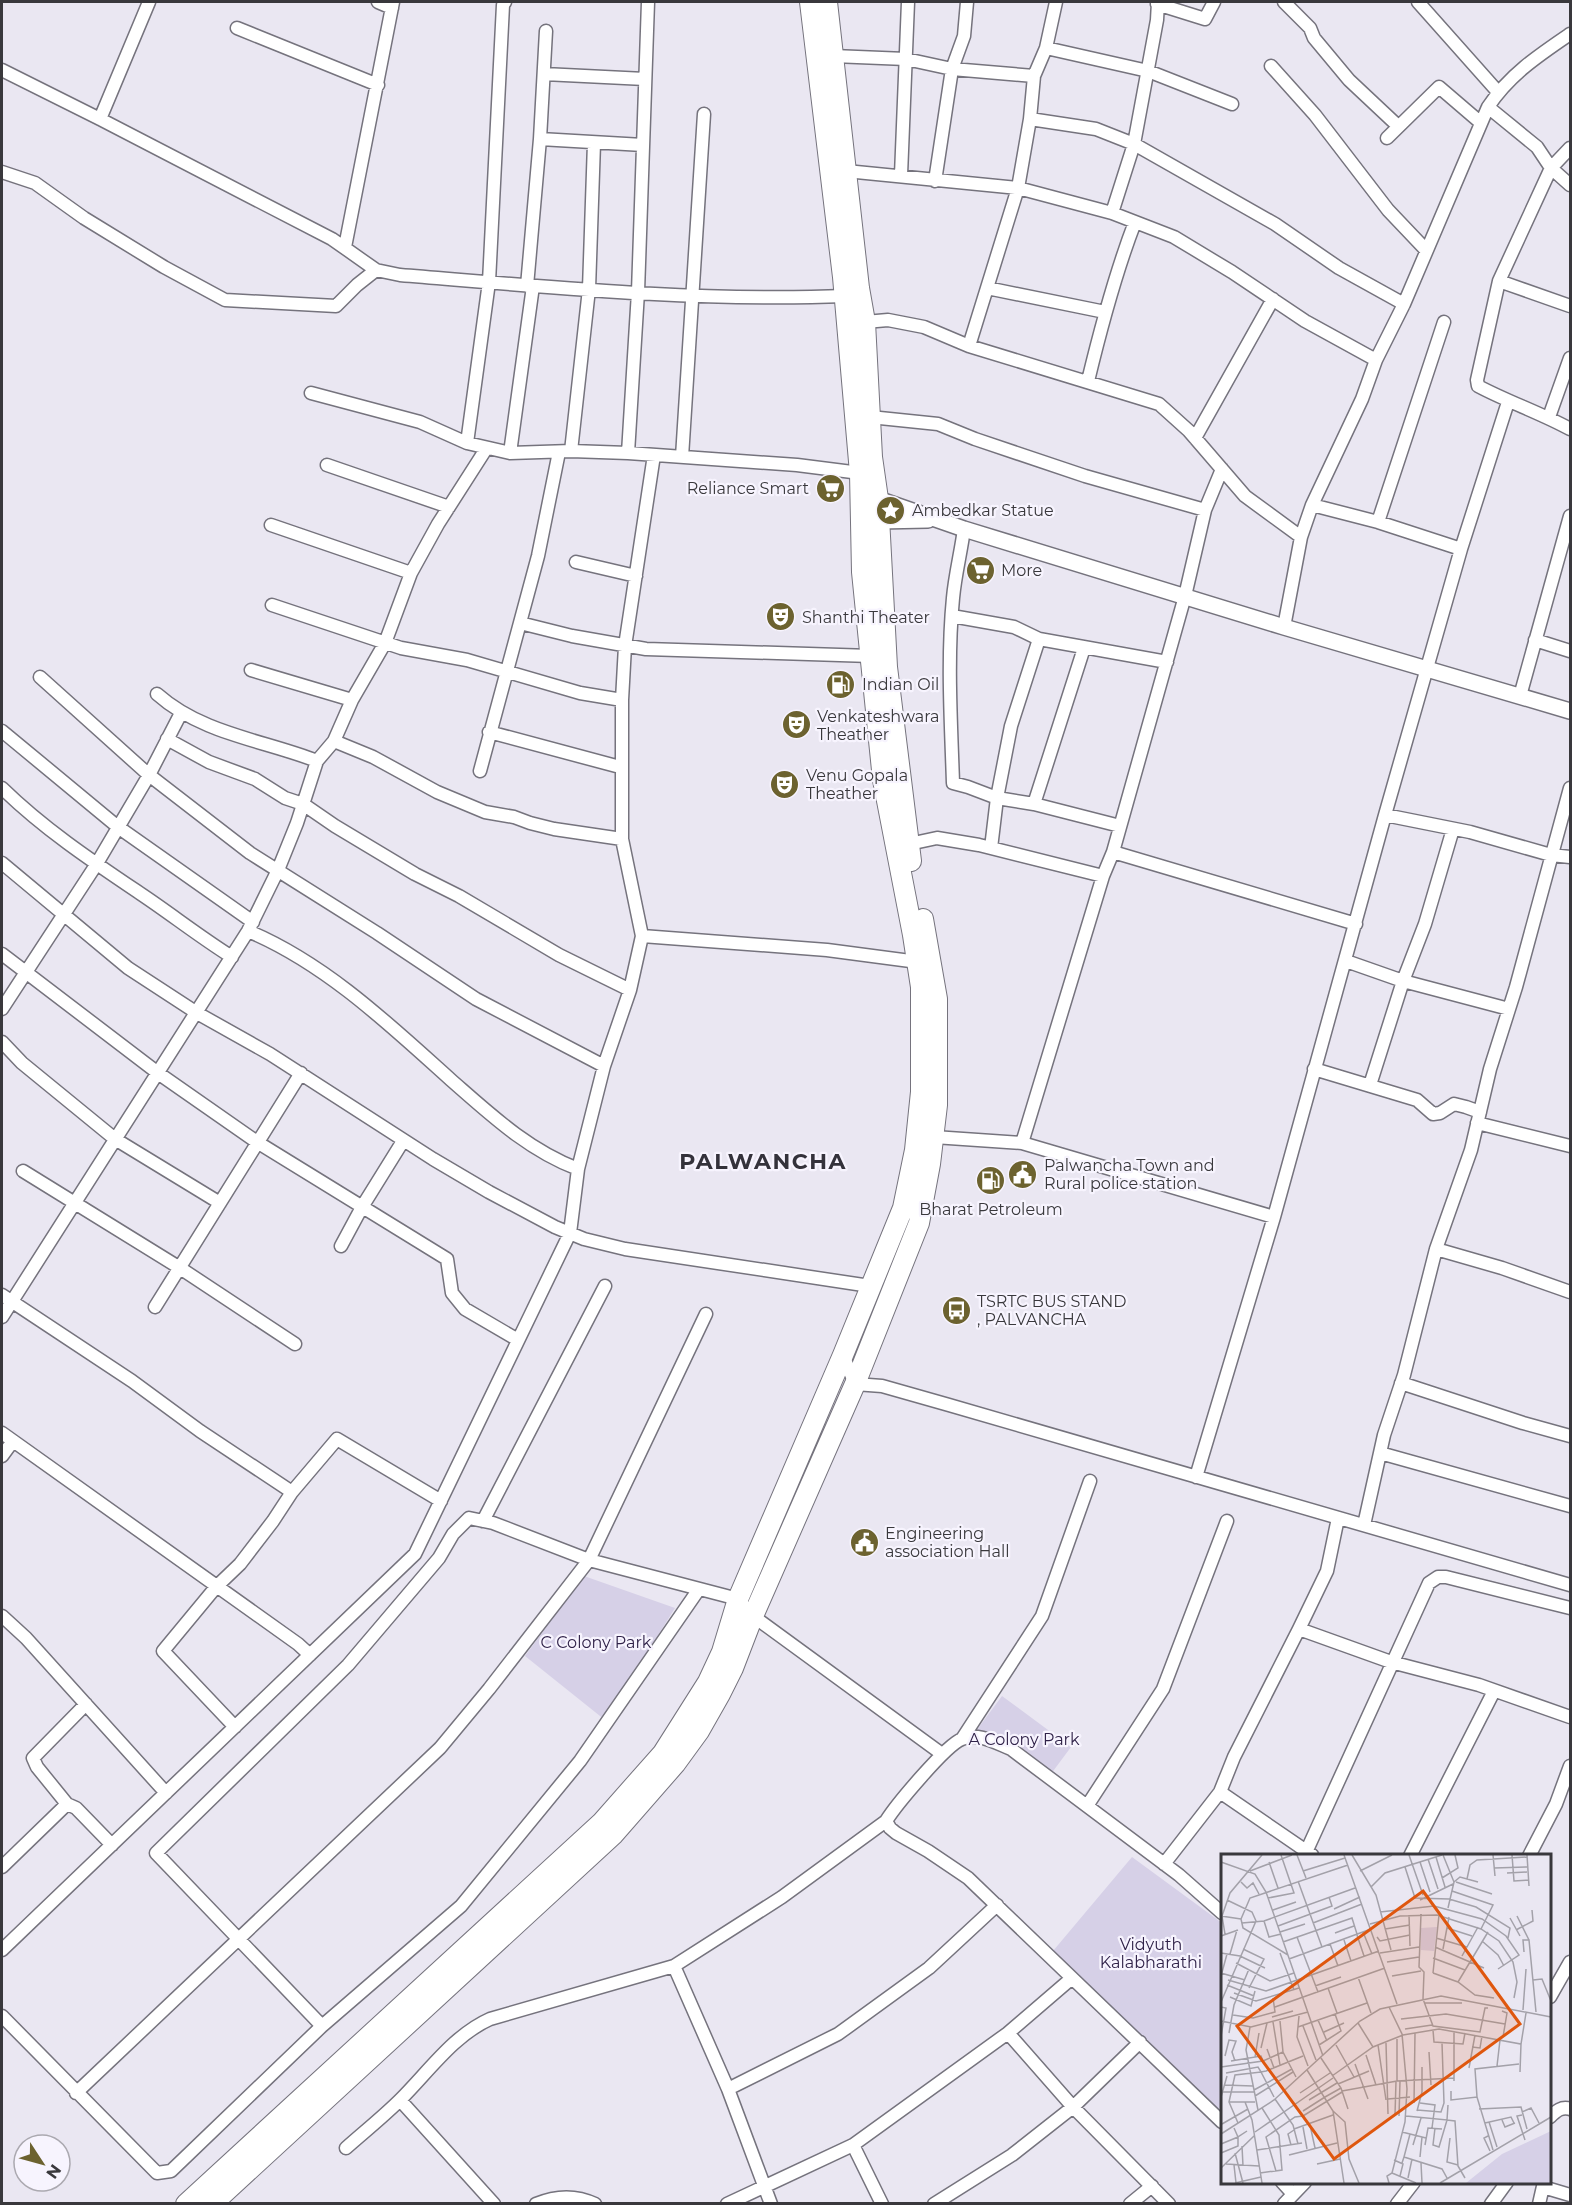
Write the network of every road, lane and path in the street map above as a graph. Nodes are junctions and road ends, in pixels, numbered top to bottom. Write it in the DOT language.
graph roads {
  1 [pos="149,2"];
  2 [pos="378,2"];
  3 [pos="505,2"];
  4 [pos="648,2"];
  5 [pos="810,2"];
  6 [pos="827,2"];
  7 [pos="908,2"];
  8 [pos="967,2"];
  9 [pos="1056,2"];
  10 [pos="1214,2"];
  11 [pos="1284,2"];
  12 [pos="1418,2"];
  13 [pos="1157,3"];
  14 [pos="393,5"];
  15 [pos="237,28"];
  16 [pos="546,31"];
  17 [pos="1570,34"];
  18 [pos="1046,48"];
  19 [pos="833,56"];
  20 [pos="906,59"];
  21 [pos="1271,66"];
  22 [pos="952,69"];
  23 [pos="2,70"];
  24 [pos="1148,71"];
  25 [pos="544,74"];
  26 [pos="1034,76"];
  27 [pos="645,79"];
  28 [pos="378,85"];
  29 [pos="1497,92"];
  30 [pos="1232,104"];
  31 [pos="1488,107"];
  32 [pos="704,114"];
  33 [pos="100,118"];
  34 [pos="1030,119"];
  35 [pos="1481,123"];
  36 [pos="1398,126"];
  37 [pos="1387,138"];
  38 [pos="540,139"];
  39 [pos="594,143"];
  40 [pos="1134,144"];
  41 [pos="643,145"];
  42 [pos="1570,148"];
  43 [pos="1551,168"];
  44 [pos="846,171"];
  45 [pos="2,172"];
  46 [pos="901,175"];
  47 [pos="934,180"];
  48 [pos="1570,184"];
  49 [pos="1018,189"];
  50 [pos="1112,213"];
  51 [pos="1135,222"];
  52 [pos="345,247"];
  53 [pos="1426,249"];
  54 [pos="376,270"];
  55 [pos="1499,281"];
  56 [pos="489,282"];
  57 [pos="530,286"];
  58 [pos="987,288"];
  59 [pos="589,289"];
  60 [pos="638,292"];
  61 [pos="694,294"];
  62 [pos="844,296"];
  63 [pos="1273,299"];
  64 [pos="1404,304"];
  65 [pos="1570,306"];
  66 [pos="1105,312"];
  67 [pos="865,322"];
  68 [pos="1444,322"];
  69 [pos="969,346"];
  70 [pos="1570,357"];
  71 [pos="1376,360"];
  72 [pos="1088,381"];
  73 [pos="311,393"];
  74 [pos="1508,402"];
  75 [pos="870,417"];
  76 [pos="1549,417"];
  77 [pos="1570,429"];
  78 [pos="1195,438"];
  79 [pos="467,443"];
  80 [pos="486,449"];
  81 [pos="565,452"];
  82 [pos="510,453"];
  83 [pos="628,453"];
  84 [pos="654,455"];
  85 [pos="682,458"];
  86 [pos="327,465"];
  87 [pos="1222,469"];
  88 [pos="860,473"];
  89 [pos="868,498"];
  90 [pos="1312,505"];
  91 [pos="449,507"];
  92 [pos="1205,510"];
  93 [pos="1570,516"];
  94 [pos="937,520"];
  95 [pos="879,521"];
  96 [pos="1378,522"];
  97 [pos="271,525"];
  98 [pos="964,530"];
  99 [pos="1301,537"];
  100 [pos="861,544"];
  101 [pos="1461,549"];
  102 [pos="576,562"];
  103 [pos="411,573"];
  104 [pos="636,576"];
  105 [pos="1185,596"];
  106 [pos="272,605"];
  107 [pos="952,616"];
  108 [pos="520,622"];
  109 [pos="1284,627"];
  110 [pos="1039,639"];
  111 [pos="1535,640"];
  112 [pos="385,643"];
  113 [pos="625,646"];
  114 [pos="1084,648"];
  115 [pos="1570,651"];
  116 [pos="871,656"];
  117 [pos="1167,662"];
  118 [pos="1427,669"];
  119 [pos="251,670"];
  120 [pos="506,672"];
  121 [pos="40,678"];
  122 [pos="157,694"];
  123 [pos="1520,696"];
  124 [pos="352,700"];
  125 [pos="622,700"];
  126 [pos="1570,711"];
  127 [pos="181,713"];
  128 [pos="2,731"];
  129 [pos="489,732"];
  130 [pos="167,739"];
  131 [pos="334,741"];
  132 [pos="317,761"];
  133 [pos="620,767"];
  134 [pos="480,771"];
  135 [pos="149,775"];
  136 [pos="2,788"];
  137 [pos="1570,788"];
  138 [pos="997,798"];
  139 [pos="303,804"];
  140 [pos="1034,804"];
  141 [pos="1384,815"];
  142 [pos="1120,826"];
  143 [pos="118,827"];
  144 [pos="1453,829"];
  145 [pos="622,839"];
  146 [pos="909,844"];
  147 [pos="991,848"];
  148 [pos="1113,852"];
  149 [pos="1551,855"];
  150 [pos="1570,857"];
  151 [pos="2,863"];
  152 [pos="96,865"];
  153 [pos="278,870"];
  154 [pos="1103,876"];
  155 [pos="63,915"];
  156 [pos="1356,924"];
  157 [pos="250,926"];
  158 [pos="642,936"];
  159 [pos="2,954"];
  160 [pos="231,957"];
  161 [pos="1346,961"];
  162 [pos="918,962"];
  163 [pos="25,973"];
  164 [pos="1403,981"];
  165 [pos="630,990"];
  166 [pos="2,1009"];
  167 [pos="1509,1009"];
  168 [pos="197,1013"];
  169 [pos="2,1042"];
  170 [pos="604,1066"];
  171 [pos="1314,1069"];
  172 [pos="158,1073"];
  173 [pos="301,1074"];
  174 [pos="1370,1084"];
  175 [pos="919,1108"];
  176 [pos="1479,1118"];
  177 [pos="934,1137"];
  178 [pos="115,1139"];
  179 [pos="403,1141"];
  180 [pos="257,1142"];
  181 [pos="1022,1143"];
  182 [pos="1570,1146"];
  183 [pos="578,1169"];
  184 [pos="22,1171"];
  185 [pos="73,1203"];
  186 [pos="219,1203"];
  187 [pos="362,1207"];
  188 [pos="1274,1217"];
  189 [pos="570,1233"];
  190 [pos="341,1246"];
  191 [pos="1436,1249"];
  192 [pos="180,1268"];
  193 [pos="605,1286"];
  194 [pos="870,1286"];
  195 [pos="1570,1292"];
  196 [pos="6,1298"];
  197 [pos="155,1307"];
  198 [pos="706,1314"];
  199 [pos="2,1317"];
  200 [pos="518,1340"];
  201 [pos="295,1344"];
  202 [pos="843,1355"];
  203 [pos="1401,1383"];
  204 [pos="855,1384"];
  205 [pos="2,1433"];
  206 [pos="1570,1436"];
  207 [pos="12,1441"];
  208 [pos="1380,1454"];
  209 [pos="2,1456"];
  210 [pos="1196,1477"];
  211 [pos="1090,1481"];
  212 [pos="292,1492"];
  213 [pos="441,1501"];
  214 [pos="1570,1506"];
  215 [pos="1338,1518"];
  216 [pos="483,1521"];
  217 [pos="1227,1521"];
  218 [pos="1364,1525"];
  219 [pos="589,1560"];
  220 [pos="1570,1585"];
  221 [pos="216,1587"];
  222 [pos="699,1589"];
  223 [pos="738,1599"];
  224 [pos="1570,1608"];
  225 [pos="2,1616"];
  226 [pos="753,1616"];
  227 [pos="1299,1629"];
  228 [pos="310,1655"];
  229 [pos="1391,1662"];
  230 [pos="1494,1691"];
  231 [pos="86,1704"];
  232 [pos="1570,1717"];
  233 [pos="235,1727"];
  234 [pos="962,1739"];
  235 [pos="942,1754"];
  236 [pos="1570,1766"];
  237 [pos="1220,1792"];
  238 [pos="166,1793"];
  239 [pos="68,1804"];
  240 [pos="1087,1806"];
  241 [pos="886,1821"];
  242 [pos="112,1845"];
  243 [pos="1310,1853"];
  244 [pos="1411,1854"];
  245 [pos="1530,1854"];
  246 [pos="1164,1864"];
  247 [pos="2,1867"];
  248 [pos="997,1905"];
  249 [pos="1221,1912"];
  250 [pos="238,1939"];
  251 [pos="2,1950"];
  252 [pos="1570,1962"];
  253 [pos="674,1966"];
  254 [pos="1072,1978"];
  255 [pos="1551,1995"];
  256 [pos="2,2016"];
  257 [pos="322,2026"];
  258 [pos="1008,2033"];
  259 [pos="1140,2042"];
  260 [pos="728,2089"];
  261 [pos="76,2093"];
  262 [pos="400,2100"];
  263 [pos="1072,2107"];
  264 [pos="1570,2109"];
  265 [pos="1551,2116"];
  266 [pos="1221,2121"];
  267 [pos="853,2145"];
  268 [pos="346,2148"];
  269 [pos="1283,2184"];
  270 [pos="1303,2184"];
  271 [pos="1412,2184"];
  272 [pos="1506,2184"];
  273 [pos="1543,2185"];
  274 [pos="763,2186"];
  275 [pos="1152,2186"];
  276 [pos="1570,2195"];
  277 [pos="1288,2199"];
  278 [pos="186,2204"];
  279 [pos="212,2204"];
  280 [pos="494,2204"];
  281 [pos="536,2204"];
  282 [pos="595,2204"];
  283 [pos="727,2204"];
  284 [pos="771,2204"];
  285 [pos="882,2204"];
  286 [pos="934,2204"];
  287 [pos="1130,2204"];
  288 [pos="1169,2204"];
  289 [pos="1397,2204"];
  290 [pos="1491,2204"];
  291 [pos="1539,2204"];
  1 -- 33 [label="street"];
  2 -- 14 [label="street"];
  3 -- 56 [label="street"];
  4 -- 27 [label="street"];
  5 -- 62 [label="highway"];
  6 -- 19 [label="highway"];
  7 -- 20 [label="street"];
  8 -- 22 [label="street"];
  9 -- 18 [label="street"];
  10 -- 13 [label="street"];
  11 -- 36 [label="street"];
  12 -- 29 [label="street"];
  13 -- 24 [label="street"];
  14 -- 28 [label="street"];
  15 -- 28 [label="street"];
  16 -- 25 [label="street"];
  17 -- 29 [label="street"];
  18 -- 24 [label="street"];
  18 -- 26 [label="street"];
  19 -- 20 [label="street"];
  19 -- 44 [label="highway"];
  20 -- 22 [label="street"];
  20 -- 46 [label="street"];
  21 -- 53 [label="street"];
  22 -- 26 [label="street"];
  22 -- 47 [label="street"];
  23 -- 33 [label="street"];
  24 -- 30 [label="street"];
  24 -- 40 [label="street"];
  25 -- 27 [label="street"];
  25 -- 38 [label="street"];
  26 -- 34 [label="street"];
  27 -- 41 [label="street"];
  28 -- 52 [label="street"];
  29 -- 31 [label="street"];
  31 -- 35 [label="street"];
  31 -- 43 [label="street"];
  32 -- 61 [label="street"];
  33 -- 52 [label="street"];
  34 -- 40 [label="street"];
  34 -- 49 [label="street"];
  35 -- 36 [label="street"];
  35 -- 53 [label="street"];
  36 -- 37 [label="street"];
  38 -- 39 [label="street"];
  38 -- 57 [label="street"];
  39 -- 41 [label="street"];
  39 -- 59 [label="street"];
  40 -- 50 [label="street"];
  40 -- 64 [label="street"];
  41 -- 60 [label="street"];
  42 -- 43 [label="street"];
  43 -- 48 [label="street"];
  43 -- 55 [label="street"];
  44 -- 46 [label="street"];
  44 -- 67 [label="highway"];
  45 -- 54 [label="street"];
  46 -- 47 [label="street"];
  47 -- 49 [label="street"];
  49 -- 50 [label="street"];
  49 -- 58 [label="street"];
  50 -- 51 [label="street"];
  51 -- 63 [label="street"];
  51 -- 66 [label="street"];
  52 -- 54 [label="street"];
  53 -- 64 [label="street"];
  54 -- 56 [label="street"];
  55 -- 65 [label="street"];
  55 -- 74 [label="street"];
  56 -- 57 [label="street"];
  56 -- 79 [label="street"];
  57 -- 59 [label="street"];
  57 -- 82 [label="street"];
  58 -- 66 [label="street"];
  58 -- 69 [label="street"];
  59 -- 60 [label="street"];
  59 -- 81 [label="street"];
  60 -- 61 [label="street"];
  60 -- 83 [label="street"];
  61 -- 62 [label="street"];
  61 -- 85 [label="street"];
  62 -- 88 [label="highway"];
  63 -- 71 [label="street"];
  63 -- 78 [label="street"];
  64 -- 71 [label="street"];
  66 -- 72 [label="street"];
  67 -- 69 [label="street"];
  67 -- 75 [label="highway"];
  68 -- 96 [label="street"];
  69 -- 72 [label="street"];
  70 -- 76 [label="street"];
  71 -- 90 [label="street"];
  72 -- 78 [label="street"];
  73 -- 79 [label="street"];
  74 -- 76 [label="street"];
  74 -- 101 [label="street"];
  75 -- 89 [label="highway"];
  75 -- 92 [label="street"];
  76 -- 77 [label="street"];
  78 -- 87 [label="street"];
  79 -- 80 [label="street"];
  80 -- 82 [label="street"];
  80 -- 91 [label="street"];
  81 -- 82 [label="street"];
  81 -- 83 [label="street"];
  81 -- 108 [label="street"];
  83 -- 84 [label="street"];
  84 -- 85 [label="street"];
  84 -- 104 [label="street"];
  85 -- 88 [label="street"];
  86 -- 91 [label="street"];
  87 -- 92 [label="street"];
  87 -- 99 [label="street"];
  88 -- 89 [label="highway"];
  89 -- 94 [label="street"];
  89 -- 95 [label="highway"];
  89 -- 100 [label="highway"];
  90 -- 96 [label="street"];
  90 -- 99 [label="street"];
  91 -- 103 [label="street"];
  92 -- 105 [label="street"];
  93 -- 111 [label="street"];
  94 -- 95 [label="street"];
  94 -- 98 [label="street"];
  95 -- 100 [label="street"];
  95 -- 146 [label="highway"];
  96 -- 101 [label="street"];
  97 -- 103 [label="street"];
  98 -- 105 [label="street"];
  98 -- 107 [label="street"];
  99 -- 109 [label="street"];
  100 -- 116 [label="highway"];
  101 -- 118 [label="street"];
  102 -- 104 [label="street"];
  103 -- 112 [label="street"];
  104 -- 113 [label="street"];
  105 -- 109 [label="street"];
  105 -- 117 [label="street"];
  106 -- 112 [label="street"];
  107 -- 110 [label="street"];
  107 -- 138 [label="street"];
  108 -- 113 [label="street"];
  108 -- 120 [label="street"];
  109 -- 118 [label="street"];
  110 -- 114 [label="street"];
  110 -- 138 [label="street"];
  111 -- 115 [label="street"];
  111 -- 123 [label="street"];
  112 -- 120 [label="street"];
  112 -- 124 [label="street"];
  113 -- 116 [label="street"];
  113 -- 125 [label="street"];
  114 -- 117 [label="street"];
  114 -- 140 [label="street"];
  116 -- 162 [label="highway"];
  117 -- 142 [label="street"];
  118 -- 123 [label="street"];
  118 -- 141 [label="street"];
  119 -- 124 [label="street"];
  120 -- 125 [label="street"];
  120 -- 129 [label="street"];
  121 -- 135 [label="street"];
  122 -- 127 [label="street"];
  123 -- 126 [label="street"];
  124 -- 131 [label="street"];
  125 -- 133 [label="street"];
  127 -- 130 [label="street"];
  127 -- 132 [label="street"];
  128 -- 143 [label="street"];
  129 -- 133 [label="street"];
  129 -- 134 [label="street"];
  130 -- 135 [label="street"];
  130 -- 139 [label="street"];
  131 -- 132 [label="street"];
  131 -- 145 [label="street"];
  132 -- 139 [label="street"];
  133 -- 145 [label="street"];
  135 -- 143 [label="street"];
  135 -- 153 [label="street"];
  136 -- 152 [label="street"];
  137 -- 149 [label="street"];
  138 -- 140 [label="street"];
  138 -- 147 [label="street"];
  139 -- 153 [label="street"];
  139 -- 165 [label="street"];
  140 -- 142 [label="street"];
  141 -- 144 [label="street"];
  141 -- 156 [label="street"];
  142 -- 148 [label="street"];
  143 -- 152 [label="street"];
  143 -- 157 [label="street"];
  144 -- 149 [label="street"];
  144 -- 164 [label="street"];
  145 -- 158 [label="street"];
  146 -- 147 [label="street"];
  146 -- 177 [label="highway"];
  147 -- 154 [label="street"];
  148 -- 154 [label="street"];
  148 -- 156 [label="street"];
  149 -- 150 [label="street"];
  149 -- 167 [label="street"];
  151 -- 155 [label="street"];
  152 -- 155 [label="street"];
  152 -- 160 [label="street"];
  153 -- 157 [label="street"];
  153 -- 170 [label="street"];
  154 -- 181 [label="street"];
  155 -- 163 [label="street"];
  155 -- 168 [label="street"];
  156 -- 161 [label="street"];
  157 -- 160 [label="street"];
  157 -- 183 [label="street"];
  158 -- 162 [label="street"];
  158 -- 165 [label="street"];
  159 -- 163 [label="street"];
  160 -- 168 [label="street"];
  161 -- 164 [label="street"];
  161 -- 171 [label="street"];
  162 -- 175 [label="highway"];
  163 -- 166 [label="street"];
  163 -- 172 [label="street"];
  164 -- 167 [label="street"];
  164 -- 174 [label="street"];
  165 -- 170 [label="street"];
  167 -- 176 [label="street"];
  168 -- 172 [label="street"];
  168 -- 173 [label="street"];
  169 -- 178 [label="street"];
  170 -- 183 [label="street"];
  171 -- 174 [label="street"];
  171 -- 188 [label="street"];
  172 -- 178 [label="street"];
  172 -- 180 [label="street"];
  173 -- 179 [label="street"];
  173 -- 180 [label="street"];
  174 -- 176 [label="street"];
  175 -- 177 [label="street"];
  175 -- 194 [label="highway"];
  176 -- 182 [label="street"];
  176 -- 191 [label="street"];
  177 -- 181 [label="street"];
  177 -- 204 [label="highway"];
  178 -- 185 [label="street"];
  178 -- 186 [label="street"];
  179 -- 187 [label="street"];
  179 -- 189 [label="street"];
  180 -- 186 [label="street"];
  180 -- 187 [label="street"];
  181 -- 188 [label="street"];
  183 -- 189 [label="street"];
  184 -- 185 [label="street"];
  185 -- 192 [label="street"];
  185 -- 196 [label="street"];
  186 -- 192 [label="street"];
  187 -- 190 [label="street"];
  187 -- 200 [label="street"];
  188 -- 210 [label="street"];
  189 -- 194 [label="street"];
  189 -- 200 [label="street"];
  191 -- 195 [label="street"];
  191 -- 203 [label="street"];
  192 -- 197 [label="street"];
  192 -- 201 [label="street"];
  193 -- 216 [label="street"];
  194 -- 202 [label="highway"];
  196 -- 199 [label="street"];
  196 -- 212 [label="street"];
  198 -- 219 [label="street"];
  200 -- 213 [label="street"];
  202 -- 204 [label="street"];
  202 -- 223 [label="highway"];
  203 -- 206 [label="street"];
  203 -- 208 [label="street"];
  204 -- 210 [label="street"];
  204 -- 226 [label="highway"];
  205 -- 207 [label="street"];
  207 -- 209 [label="street"];
  207 -- 221 [label="street"];
  208 -- 214 [label="street"];
  208 -- 218 [label="street"];
  210 -- 215 [label="street"];
  211 -- 234 [label="street"];
  212 -- 213 [label="street"];
  212 -- 221 [label="street"];
  213 -- 228 [label="street"];
  215 -- 218 [label="street"];
  215 -- 227 [label="street"];
  216 -- 219 [label="street"];
  216 -- 250 [label="street"];
  217 -- 240 [label="street"];
  218 -- 220 [label="street"];
  219 -- 222 [label="street"];
  219 -- 250 [label="street"];
  221 -- 228 [label="street"];
  221 -- 233 [label="street"];
  222 -- 223 [label="street"];
  222 -- 257 [label="street"];
  223 -- 226 [label="street"];
  223 -- 278 [label="highway"];
  224 -- 229 [label="street"];
  225 -- 231 [label="street"];
  226 -- 235 [label="street"];
  226 -- 279 [label="highway"];
  227 -- 229 [label="street"];
  227 -- 237 [label="street"];
  228 -- 233 [label="street"];
  229 -- 230 [label="street"];
  229 -- 243 [label="street"];
  230 -- 232 [label="street"];
  230 -- 244 [label="street"];
  231 -- 238 [label="street"];
  231 -- 239 [label="street"];
  233 -- 238 [label="street"];
  234 -- 235 [label="street"];
  234 -- 240 [label="street"];
  235 -- 241 [label="street"];
  236 -- 245 [label="street"];
  237 -- 243 [label="street"];
  237 -- 246 [label="street"];
  238 -- 242 [label="street"];
  239 -- 242 [label="street"];
  239 -- 247 [label="street"];
  240 -- 246 [label="street"];
  241 -- 248 [label="street"];
  241 -- 253 [label="street"];
  242 -- 251 [label="street"];
  246 -- 249 [label="street"];
  248 -- 254 [label="street"];
  248 -- 260 [label="street"];
  250 -- 257 [label="street"];
  250 -- 261 [label="street"];
  252 -- 255 [label="street"];
  253 -- 260 [label="street"];
  253 -- 262 [label="street"];
  254 -- 258 [label="street"];
  254 -- 259 [label="street"];
  256 -- 261 [label="street"];
  257 -- 261 [label="street"];
  258 -- 263 [label="street"];
  258 -- 267 [label="street"];
  259 -- 263 [label="street"];
  259 -- 266 [label="street"];
  260 -- 274 [label="street"];
  262 -- 268 [label="street"];
  262 -- 280 [label="street"];
  263 -- 275 [label="street"];
  263 -- 286 [label="street"];
  264 -- 265 [label="street"];
  267 -- 274 [label="street"];
  267 -- 285 [label="street"];
  269 -- 277 [label="street"];
  270 -- 277 [label="street"];
  271 -- 289 [label="street"];
  272 -- 290 [label="street"];
  273 -- 276 [label="street"];
  273 -- 291 [label="street"];
  274 -- 283 [label="street"];
  274 -- 284 [label="street"];
  275 -- 287 [label="street"];
  275 -- 288 [label="street"];
  281 -- 282 [label="street"];
}
